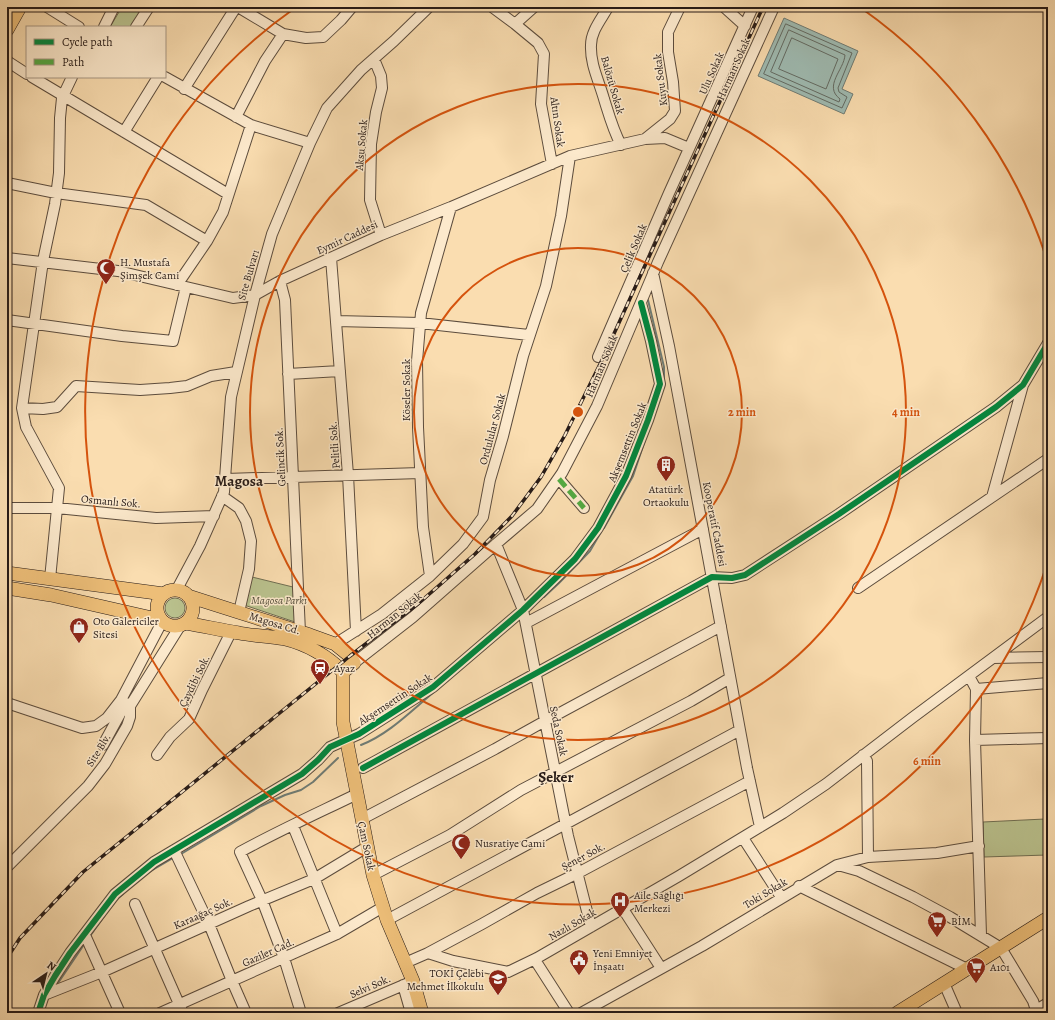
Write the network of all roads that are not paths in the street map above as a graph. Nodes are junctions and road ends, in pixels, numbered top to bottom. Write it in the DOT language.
graph roads {
  1 [pos="10,7"];
  2 [pos="20,7"];
  3 [pos="47,7"];
  4 [pos="114,7"];
  5 [pos="149,7"];
  6 [pos="237,7"];
  7 [pos="352,7"];
  8 [pos="428,7"];
  9 [pos="492,7"];
  10 [pos="534,7"];
  11 [pos="680,7"];
  12 [pos="724,7"];
  13 [pos="753,7"];
  14 [pos="774,7"];
  15 [pos="606,8"];
  16 [pos="7,13"];
  17 [pos="514,24"];
  18 [pos="77,26"];
  19 [pos="104,26"];
  20 [pos="137,26"];
  21 [pos="745,26"];
  22 [pos="7,30"];
  23 [pos="283,34"];
  24 [pos="374,59"];
  25 [pos="7,62"];
  26 [pos="26,73"];
  27 [pos="34,78"];
  28 [pos="72,78"];
  29 [pos="157,78"];
  30 [pos="166,78"];
  31 [pos="184,89"];
  32 [pos="63,96"];
  33 [pos="236,117"];
  34 [pos="251,125"];
  35 [pos="124,132"];
  36 [pos="645,139"];
  37 [pos="310,143"];
  38 [pos="621,145"];
  39 [pos="689,148"];
  40 [pos="570,156"];
  41 [pos="552,164"];
  42 [pos="7,183"];
  43 [pos="56,193"];
  44 [pos="228,194"];
  45 [pos="451,207"];
  46 [pos="381,235"];
  47 [pos="207,240"];
  48 [pos="7,258"];
  49 [pos="331,258"];
  50 [pos="43,261"];
  51 [pos="653,273"];
  52 [pos="280,281"];
  53 [pos="181,286"];
  54 [pos="254,295"];
  55 [pos="641,303"];
  56 [pos="7,320"];
  57 [pos="336,321"];
  58 [pos="420,322"];
  59 [pos="34,325"];
  60 [pos="529,335"];
  61 [pos="1048,343"];
  62 [pos="598,357"];
  63 [pos="236,372"];
  64 [pos="340,372"];
  65 [pos="288,374"];
  66 [pos="1023,385"];
  67 [pos="22,408"];
  68 [pos="1048,458"];
  69 [pos="420,473"];
  70 [pos="348,475"];
  71 [pos="293,477"];
  72 [pos="226,479"];
  73 [pos="558,479"];
  74 [pos="222,496"];
  75 [pos="992,497"];
  76 [pos="7,508"];
  77 [pos="57,508"];
  78 [pos="584,508"];
  79 [pos="214,516"];
  80 [pos="703,529"];
  81 [pos="496,544"];
  82 [pos="7,572"];
  83 [pos="430,576"];
  84 [pos="712,577"];
  85 [pos="50,579"];
  86 [pos="7,588"];
  87 [pos="858,588"];
  88 [pos="170,592"];
  89 [pos="188,596"];
  90 [pos="523,610"];
  91 [pos="239,612"];
  92 [pos="1048,617"];
  93 [pos="162,621"];
  94 [pos="526,623"];
  95 [pos="183,624"];
  96 [pos="721,626"];
  97 [pos="356,631"];
  98 [pos="231,632"];
  99 [pos="300,632"];
  100 [pos="334,644"];
  101 [pos="1048,657"];
  102 [pos="993,658"];
  103 [pos="354,663"];
  104 [pos="343,672"];
  105 [pos="535,673"];
  106 [pos="970,676"];
  107 [pos="730,678"];
  108 [pos="1048,683"];
  109 [pos="976,689"];
  110 [pos="7,703"];
  111 [pos="126,703"];
  112 [pos="545,721"];
  113 [pos="740,730"];
  114 [pos="1048,738"];
  115 [pos="347,740"];
  116 [pos="975,740"];
  117 [pos="103,745"];
  118 [pos="157,755"];
  119 [pos="863,756"];
  120 [pos="363,768"];
  121 [pos="556,772"];
  122 [pos="750,781"];
  123 [pos="357,794"];
  124 [pos="362,819"];
  125 [pos="566,823"];
  126 [pos="293,826"];
  127 [pos="760,827"];
  128 [pos="743,838"];
  129 [pos="978,846"];
  130 [pos="367,847"];
  131 [pos="174,850"];
  132 [pos="868,857"];
  133 [pos="837,864"];
  134 [pos="7,867"];
  135 [pos="578,873"];
  136 [pos="373,875"];
  137 [pos="314,879"];
  138 [pos="799,886"];
  139 [pos="781,897"];
  140 [pos="262,900"];
  141 [pos="135,904"];
  142 [pos="383,907"];
  143 [pos="623,908"];
  144 [pos="1048,918"];
  145 [pos="387,920"];
  146 [pos="209,924"];
  147 [pos="592,927"];
  148 [pos="337,934"];
  149 [pos="85,935"];
  150 [pos="981,935"];
  151 [pos="154,948"];
  152 [pos="1000,948"];
  153 [pos="428,953"];
  154 [pos="284,958"];
  155 [pos="535,960"];
  156 [pos="405,963"];
  157 [pos="661,968"];
  158 [pos="967,969"];
  159 [pos="102,972"];
  160 [pos="232,981"];
  161 [pos="408,983"];
  162 [pos="944,983"];
  163 [pos="44,995"];
  164 [pos="1048,1004"];
  165 [pos="182,1009"];
  166 [pos="1037,1012"];
  167 [pos="38,1013"];
  168 [pos="120,1013"];
  169 [pos="160,1013"];
  170 [pos="246,1013"];
  171 [pos="301,1013"];
  172 [pos="338,1013"];
  173 [pos="411,1013"];
  174 [pos="422,1013"];
  175 [pos="569,1013"];
  176 [pos="581,1013"];
  177 [pos="897,1013"];
  178 [pos="957,1013"];
  1 -- 16 [label="highway"];
  2 -- 22 [label="main road"];
  3 -- 18 [label="street"];
  4 -- 19 [label="street"];
  5 -- 20 [label="street"];
  6 -- 23 [label="street"];
  6 -- 31 [label="street"];
  7 -- 23 [label="street"];
  8 -- 24 [label="street, Site Bulvarı"];
  9 -- 17 [label="street, Altın Sokak"];
  10 -- 17 [label="street"];
  11 -- 36 [label="street, Kuyu Sokak"];
  12 -- 21 [label="street"];
  13 -- 21 [label="street, Ulu Sokak"];
  14 -- 51 [label="street, Harman Sokak"];
  15 -- 38 [label="street, Balözü Sokak"];
  17 -- 41 [label="street, Altın Sokak"];
  21 -- 39 [label="street, Ulu Sokak"];
  23 -- 33 [label="street"];
  24 -- 37 [label="street, Site Bulvarı"];
  24 -- 46 [label="street, Aksu Sokak"];
  25 -- 26 [label="street"];
  27 -- 32 [label="street"];
  28 -- 32 [label="street"];
  29 -- 35 [label="street"];
  30 -- 31 [label="street"];
  31 -- 33 [label="street"];
  32 -- 35 [label="street"];
  32 -- 43 [label="street"];
  33 -- 34 [label="street"];
  34 -- 37 [label="street"];
  34 -- 44 [label="street"];
  35 -- 44 [label="street"];
  36 -- 38 [label="street, Eymir Caddesi"];
  36 -- 39 [label="street, Eymir Caddesi"];
  37 -- 54 [label="street, Site Bulvarı"];
  38 -- 40 [label="street, Eymir Caddesi"];
  39 -- 62 [label="street, Çelik Sokak"];
  40 -- 41 [label="street, Eymir Caddesi"];
  40 -- 60 [label="street, Ordulular Sokak"];
  41 -- 45 [label="street, Eymir Caddesi"];
  42 -- 43 [label="street"];
  43 -- 47 [label="street"];
  43 -- 50 [label="street"];
  44 -- 47 [label="street"];
  45 -- 46 [label="street, Eymir Caddesi"];
  45 -- 58 [label="street, Köseler Sokak"];
  46 -- 49 [label="street, Eymir Caddesi"];
  47 -- 53 [label="street"];
  48 -- 50 [label="street, Eymir Caddesi"];
  49 -- 52 [label="street, Eymir Caddesi"];
  49 -- 57 [label="street, Pelitli Sok."];
  50 -- 53 [label="street, Eymir Caddesi"];
  50 -- 59 [label="street"];
  51 -- 55 [label="street, Harman Sokak"];
  51 -- 80 [label="street, Kooperatif Caddesi"];
  52 -- 54 [label="street, Eymir Caddesi"];
  52 -- 65 [label="street, Gelincik Sok."];
  53 -- 54 [label="street, Eymir Caddesi"];
  53 -- 59 [label="street"];
  54 -- 63 [label="street, Site Bulvarı"];
  55 -- 73 [label="street, Harman Sokak"];
  55 -- 90 [label="street, Akşemsettin Sokak"];
  56 -- 59 [label="street"];
  57 -- 58 [label="street"];
  57 -- 64 [label="street, Pelitli Sok."];
  58 -- 60 [label="street"];
  58 -- 69 [label="street, Köseler Sokak"];
  59 -- 67 [label="street"];
  60 -- 83 [label="street, Ordulular Sokak"];
  61 -- 66 [label="street"];
  63 -- 67 [label="street"];
  63 -- 72 [label="street, Site Bulvarı"];
  64 -- 65 [label="street"];
  64 -- 70 [label="street, Pelitli Sok."];
  65 -- 71 [label="street, Gelincik Sok."];
  66 -- 75 [label="street"];
  66 -- 84 [label="street"];
  67 -- 77 [label="street"];
  68 -- 75 [label="street"];
  69 -- 70 [label="street"];
  69 -- 83 [label="street, Köseler Sokak"];
  70 -- 71 [label="street"];
  70 -- 97 [label="street, Pelitli Sok."];
  71 -- 72 [label="street"];
  71 -- 99 [label="street, Gelincik Sok."];
  72 -- 74 [label="street, Site Bulvarı"];
  73 -- 78 [label="street"];
  73 -- 81 [label="street, Harman Sokak"];
  74 -- 79 [label="street, Site Bulvarı"];
  74 -- 91 [label="street"];
  75 -- 87 [label="street"];
  76 -- 77 [label="street, Osmanlı Sok."];
  77 -- 79 [label="street, Osmanlı Sok."];
  77 -- 85 [label="street"];
  79 -- 88 [label="street, Site Bulvarı"];
  80 -- 84 [label="street, Kooperatif Caddesi"];
  80 -- 94 [label="street"];
  81 -- 90 [label="street, Seda Sokak"];
  81 -- 103 [label="street, Harman Sokak"];
  82 -- 85 [label="main road"];
  83 -- 97 [label="street, Ordulular Sokak"];
  84 -- 96 [label="street, Kooperatif Caddesi"];
  84 -- 105 [label="street"];
  85 -- 88 [label="main road"];
  86 -- 93 [label="main road"];
  88 -- 89 [label="main road"];
  88 -- 93 [label="main road"];
  89 -- 91 [label="main road, Magosa Cd."];
  89 -- 95 [label="main road"];
  90 -- 94 [label="street, Seda Sokak"];
  90 -- 115 [label="street, Akşemsettin Sokak"];
  91 -- 99 [label="main road, Magosa Cd."];
  92 -- 102 [label="street, Nazlı Sokak"];
  93 -- 95 [label="main road"];
  93 -- 111 [label="street, Site Blv."];
  94 -- 105 [label="street, Seda Sokak"];
  95 -- 98 [label="main road, Magosa Cd."];
  95 -- 111 [label="street, Site Blv."];
  96 -- 107 [label="street, Kooperatif Caddesi"];
  96 -- 112 [label="street"];
  97 -- 100 [label="street, Ordulular Sokak"];
  98 -- 104 [label="main road, Magosa Cd."];
  98 -- 118 [label="street, Çaydibi Sok."];
  99 -- 100 [label="main road, Magosa Cd."];
  100 -- 103 [label="main road, Magosa Cd."];
  101 -- 102 [label="street"];
  102 -- 106 [label="street, Nazlı Sokak"];
  103 -- 104 [label="main road"];
  104 -- 115 [label="main road, Çam Sokak"];
  105 -- 112 [label="street, Seda Sokak"];
  105 -- 120 [label="street"];
  106 -- 109 [label="street"];
  106 -- 119 [label="street, Nazlı Sokak"];
  107 -- 113 [label="street, Kooperatif Caddesi"];
  107 -- 121 [label="street"];
  108 -- 109 [label="street"];
  109 -- 116 [label="street"];
  110 -- 111 [label="street"];
  111 -- 117 [label="street"];
  111 -- 134 [label="street, Site Blv."];
  112 -- 121 [label="street, Seda Sokak"];
  112 -- 124 [label="street"];
  113 -- 122 [label="street, Kooperatif Caddesi"];
  113 -- 125 [label="street"];
  114 -- 116 [label="street"];
  115 -- 123 [label="main road, Çam Sokak"];
  115 -- 131 [label="street, Akşemsettin Sokak"];
  116 -- 129 [label="street"];
  119 -- 127 [label="street, Nazlı Sokak"];
  119 -- 132 [label="street"];
  121 -- 125 [label="street, Seda Sokak"];
  121 -- 136 [label="street"];
  122 -- 127 [label="street, Kooperatif Caddesi"];
  122 -- 135 [label="street, Şener Sok."];
  123 -- 124 [label="main road, Çam Sokak"];
  123 -- 126 [label="street"];
  124 -- 130 [label="main road, Çam Sokak"];
  125 -- 135 [label="street, Seda Sokak"];
  125 -- 145 [label="street"];
  126 -- 137 [label="street"];
  126 -- 140 [label="street"];
  127 -- 128 [label="street, Nazlı Sokak"];
  128 -- 139 [label="street"];
  128 -- 143 [label="street, Nazlı Sokak"];
  129 -- 132 [label="street, Toki Sokak"];
  129 -- 150 [label="street"];
  130 -- 136 [label="main road, Çam Sokak"];
  130 -- 137 [label="street, Karaağaç Sok."];
  131 -- 146 [label="street"];
  131 -- 149 [label="street, Akşemsettin Sokak"];
  132 -- 133 [label="street, Toki Sokak"];
  133 -- 138 [label="street, Toki Sokak"];
  133 -- 150 [label="street"];
  135 -- 147 [label="street, Seda Sokak"];
  135 -- 153 [label="street, Şener Sok."];
  136 -- 142 [label="main road, Çam Sokak"];
  137 -- 140 [label="street, Karaağaç Sok."];
  137 -- 148 [label="street"];
  138 -- 139 [label="street, Toki Sokak"];
  138 -- 158 [label="street"];
  139 -- 157 [label="street, Toki Sokak"];
  140 -- 146 [label="street, Karaağaç Sok."];
  140 -- 154 [label="street"];
  141 -- 151 [label="street"];
  142 -- 145 [label="main road, Çam Sokak"];
  142 -- 148 [label="street, Gaziler Cad."];
  143 -- 147 [label="street, Nazlı Sokak"];
  143 -- 157 [label="street"];
  144 -- 152 [label="main road"];
  145 -- 156 [label="main road, Çam Sokak"];
  146 -- 151 [label="street, Karaağaç Sok."];
  146 -- 160 [label="street"];
  147 -- 155 [label="street, Nazlı Sokak"];
  148 -- 154 [label="street, Gaziler Cad."];
  149 -- 159 [label="street"];
  149 -- 163 [label="street, Akşemsettin Sokak"];
  150 -- 152 [label="street"];
  151 -- 159 [label="street, Karaağaç Sok."];
  151 -- 165 [label="street"];
  152 -- 158 [label="main road"];
  152 -- 166 [label="street"];
  153 -- 155 [label="street, Nazlı Sokak"];
  153 -- 156 [label="street"];
  154 -- 160 [label="street, Gaziler Cad."];
  154 -- 171 [label="street"];
  155 -- 175 [label="street"];
  156 -- 161 [label="main road, Çam Sokak"];
  157 -- 176 [label="street, Toki Sokak"];
  158 -- 162 [label="main road"];
  159 -- 163 [label="street, Karaağaç Sok."];
  159 -- 168 [label="street"];
  160 -- 165 [label="street, Gaziler Cad."];
  160 -- 170 [label="street"];
  161 -- 172 [label="street, Selvi Sok."];
  161 -- 173 [label="street, Çam Sokak"];
  161 -- 174 [label="main road, Çam Sokak"];
  162 -- 177 [label="main road"];
  162 -- 178 [label="street"];
  163 -- 167 [label="street, Akşemsettin Sokak"];
  164 -- 166 [label="street"];
  165 -- 169 [label="street, Gaziler Cad."];
}
